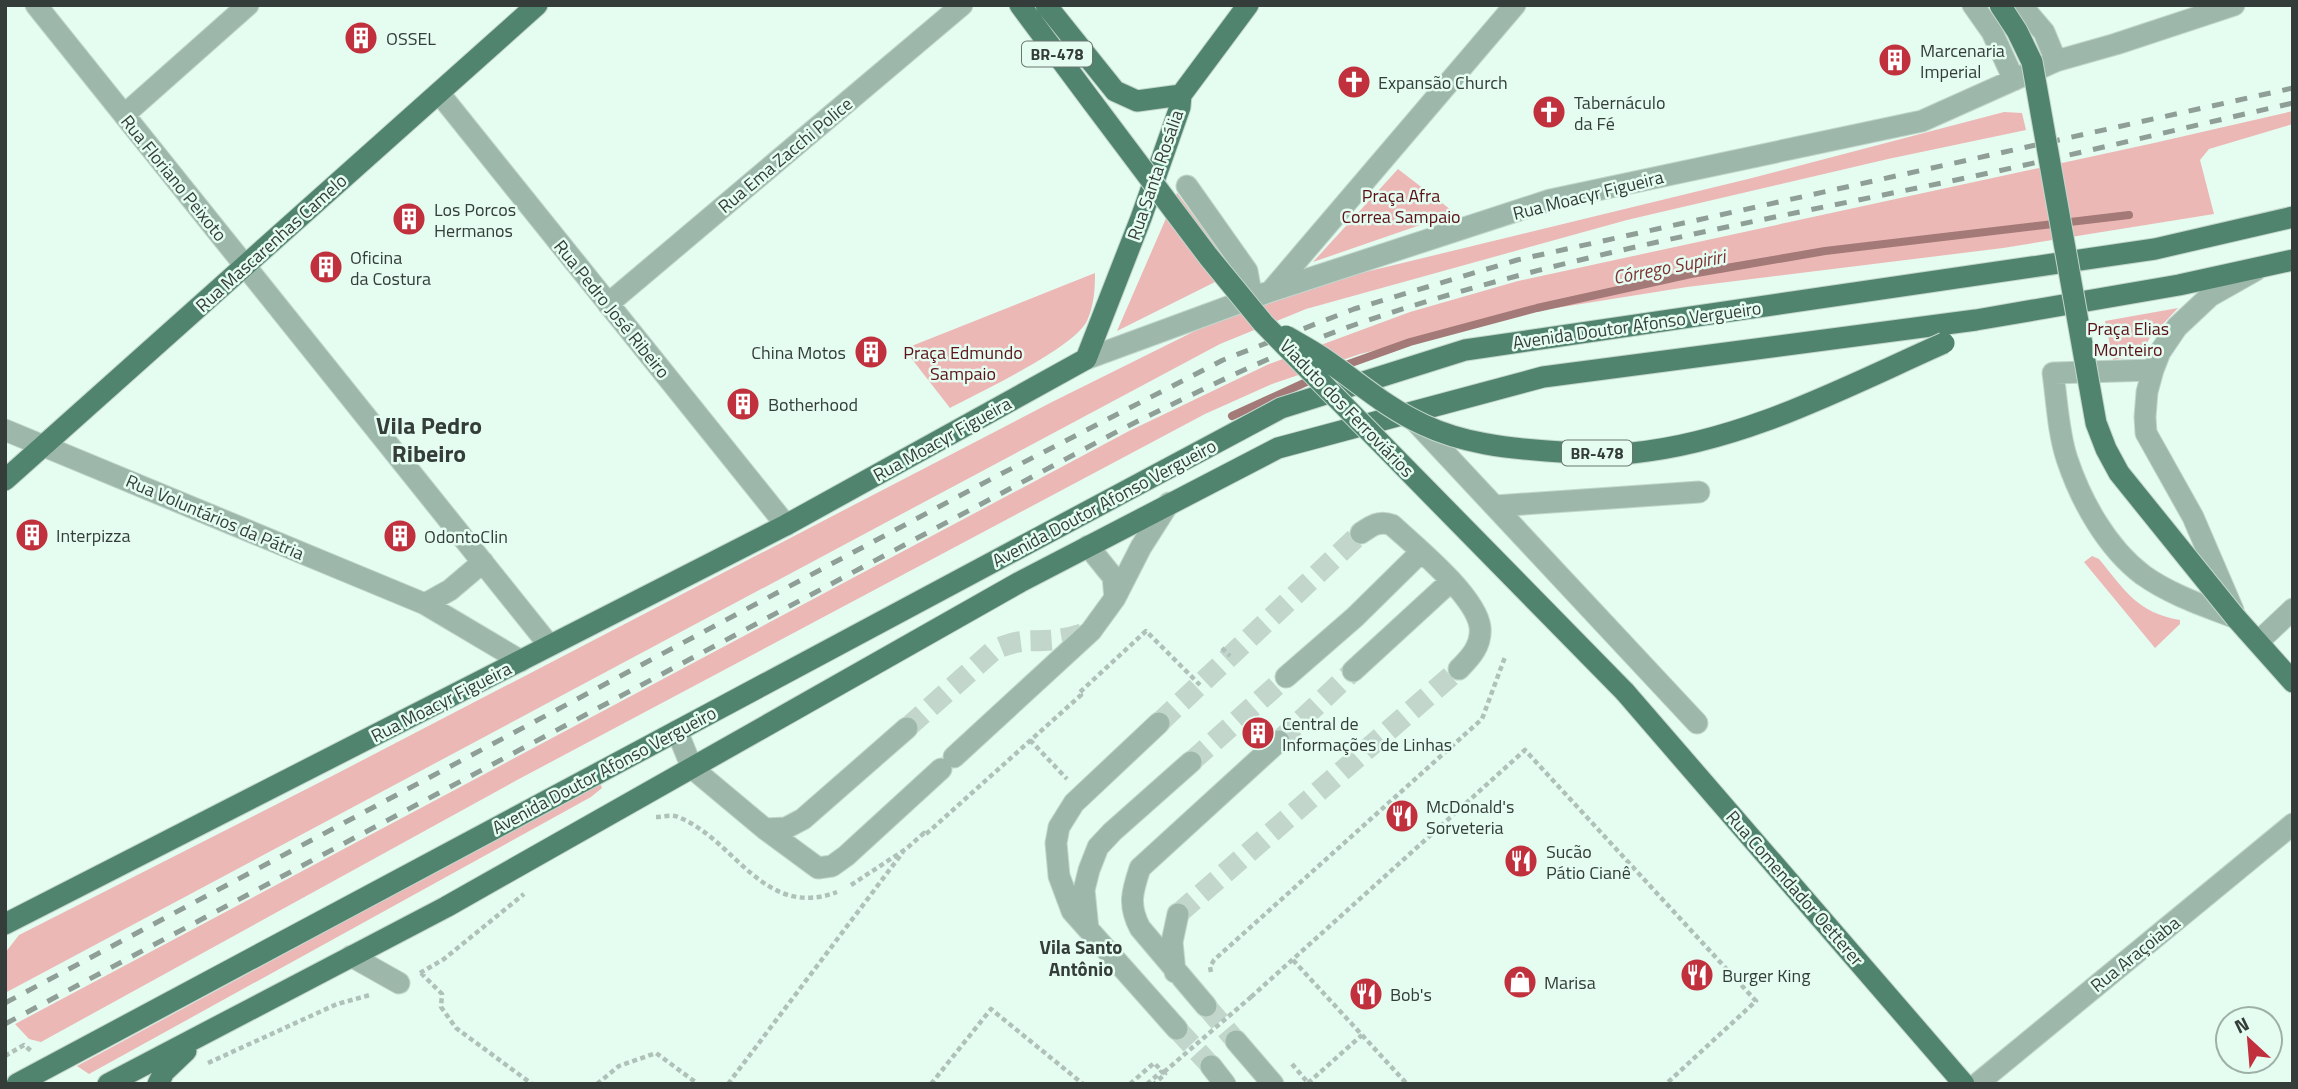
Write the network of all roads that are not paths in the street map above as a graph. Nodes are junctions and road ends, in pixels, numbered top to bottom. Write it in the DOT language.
graph roads {
  1 [pos="36,5"];
  2 [pos="248,5"];
  3 [pos="537,5"];
  4 [pos="962,5"];
  5 [pos="1020,5"];
  6 [pos="1045,5"];
  7 [pos="1248,5"];
  8 [pos="1515,5"];
  9 [pos="1973,5"];
  10 [pos="2000,5"];
  11 [pos="2021,5"];
  12 [pos="2234,5"];
  13 [pos="2056,61"];
  14 [pos="2014,79"];
  15 [pos="439,93"];
  16 [pos="1181,95"];
  17 [pos="124,115"];
  18 [pos="1186,186"];
  19 [pos="2293,217"];
  20 [pos="1298,257"];
  21 [pos="2293,260"];
  22 [pos="245,266"];
  23 [pos="2261,267"];
  24 [pos="1311,278"];
  25 [pos="1262,294"];
  26 [pos="608,304"];
  27 [pos="1976,320"];
  28 [pos="1263,323"];
  29 [pos="1086,359"];
  30 [pos="2153,370"];
  31 [pos="1408,413"];
  32 [pos="5,430"];
  33 [pos="44,445"];
  34 [pos="5,480"];
  35 [pos="1699,492"];
  36 [pos="1169,503"];
  37 [pos="1494,506"];
  38 [pos="786,525"];
  39 [pos="1361,533"];
  40 [pos="1088,546"];
  41 [pos="1421,552"];
  42 [pos="483,562"];
  43 [pos="1451,581"];
  44 [pos="1115,598"];
  45 [pos="425,604"];
  46 [pos="2293,609"];
  47 [pos="2236,618"];
  48 [pos="2258,642"];
  49 [pos="549,645"];
  50 [pos="521,662"];
  51 [pos="1459,669"];
  52 [pos="1353,671"];
  53 [pos="1286,677"];
  54 [pos="2293,682"];
  55 [pos="1625,692"];
  56 [pos="1159,723"];
  57 [pos="1697,723"];
  58 [pos="906,728"];
  59 [pos="677,731"];
  60 [pos="1279,741"];
  61 [pos="1191,762"];
  62 [pos="692,768"];
  63 [pos="2293,824"];
  64 [pos="765,829"];
  65 [pos="1178,914"];
  66 [pos="5,924"];
  67 [pos="1088,929"];
  68 [pos="351,956"];
  69 [pos="1175,972"];
  70 [pos="399,983"];
  71 [pos="1206,1006"];
  72 [pos="1177,1029"];
  73 [pos="202,1034"];
  74 [pos="1236,1041"];
  75 [pos="1211,1066"];
  76 [pos="17,1084"];
  77 [pos="108,1084"];
  78 [pos="158,1084"];
  79 [pos="1225,1084"];
  80 [pos="1273,1084"];
  81 [pos="1964,1084"];
  82 [pos="1977,1084"];
  1 -- 17 [label="street, Rua Floriano Peixoto"];
  2 -- 17 [label="street"];
  3 -- 15 [label="main road, Rua Mascarenhas Camelo"];
  4 -- 26 [label="street, Rua Ema Zacchi Police"];
  5 -- 28 [label="main road, Viaduto dos Ferroviários / BR-478, bridge"];
  6 -- 16 [label="main road, BR-478"];
  7 -- 16 [label="main road, Rua Santa Rosália"];
  8 -- 20 [label="street"];
  9 -- 14 [label="street"];
  10 -- 47 [label="main road, bridge"];
  11 -- 13 [label="street"];
  12 -- 13 [label="street, Rua Moacyr Figueira"];
  13 -- 14 [label="street, Rua Moacyr Figueira"];
  14 -- 24 [label="street, Rua Moacyr Figueira"];
  15 -- 22 [label="main road, Rua Mascarenhas Camelo"];
  15 -- 26 [label="street, Rua Pedro José Ribeiro"];
  16 -- 29 [label="main road, Rua Santa Rosália"];
  17 -- 22 [label="street, Rua Floriano Peixoto"];
  18 -- 25 [label="street"];
  19 -- 59 [label="main road, Avenida Doutor Afonso Vergueiro"];
  20 -- 24 [label="street"];
  20 -- 25 [label="street"];
  21 -- 23 [label="main road, Avenida Doutor Afonso Vergueiro / BR-478"];
  22 -- 33 [label="main road, Rua Mascarenhas Camelo"];
  22 -- 42 [label="street, Rua Floriano Peixoto"];
  23 -- 27 [label="main road, Avenida Doutor Afonso Vergueiro / BR-478"];
  23 -- 30 [label="street"];
  24 -- 25 [label="street, Rua Moacyr Figueira"];
  25 -- 29 [label="street, Rua Moacyr Figueira"];
  26 -- 38 [label="street, Rua Pedro José Ribeiro"];
  27 -- 28 [label="main road, BR-478, bridge"];
  27 -- 31 [label="main road, Avenida Doutor Afonso Vergueiro"];
  28 -- 55 [label="main road, Viaduto dos Ferroviários, bridge"];
  29 -- 38 [label="main road, Rua Moacyr Figueira"];
  30 -- 47 [label="street"];
  30 -- 47 [label="street"];
  31 -- 36 [label="main road, Avenida Doutor Afonso Vergueiro"];
  31 -- 37 [label="street"];
  32 -- 33 [label="street, Rua Voluntários da Pátria"];
  33 -- 34 [label="main road, Rua Mascarenhas Camelo"];
  33 -- 45 [label="street, Rua Voluntários da Pátria"];
  35 -- 37 [label="street"];
  36 -- 40 [label="main road, Avenida Doutor Afonso Vergueiro"];
  36 -- 44 [label="street"];
  37 -- 57 [label="street"];
  38 -- 49 [label="main road, Rua Moacyr Figueira"];
  39 -- 41 [label="street"];
  40 -- 44 [label="street"];
  40 -- 62 [label="main road, Avenida Doutor Afonso Vergueiro"];
  41 -- 43 [label="street"];
  41 -- 53 [label="street"];
  42 -- 45 [label="street"];
  42 -- 49 [label="street, Rua Floriano Peixoto"];
  43 -- 51 [label="street"];
  43 -- 52 [label="street"];
  44 -- 64 [label="street"];
  45 -- 50 [label="street, Rua Voluntários da Pátria"];
  46 -- 48 [label="street"];
  47 -- 48 [label="main road"];
  48 -- 54 [label="main road"];
  49 -- 50 [label="main road, Rua Moacyr Figueira"];
  50 -- 66 [label="main road, Rua Moacyr Figueira"];
  55 -- 81 [label="main road, Rua Comendador Oetterer"];
  56 -- 67 [label="street"];
  58 -- 64 [label="street"];
  59 -- 62 [label="street"];
  59 -- 76 [label="main road, Avenida Doutor Afonso Vergueiro"];
  60 -- 69 [label="street"];
  61 -- 67 [label="street"];
  62 -- 64 [label="street"];
  62 -- 68 [label="main road, Avenida Doutor Afonso Vergueiro"];
  63 -- 82 [label="street, Rua Araçoiaba"];
  65 -- 69 [label="street"];
  67 -- 72 [label="street"];
  68 -- 70 [label="street"];
  68 -- 73 [label="main road, Avenida Doutor Afonso Vergueiro"];
  69 -- 71 [label="street"];
  73 -- 77 [label="main road, Avenida Doutor Afonso Vergueiro"];
  73 -- 78 [label="main road"];
  74 -- 80 [label="street"];
  75 -- 79 [label="street"];
}
